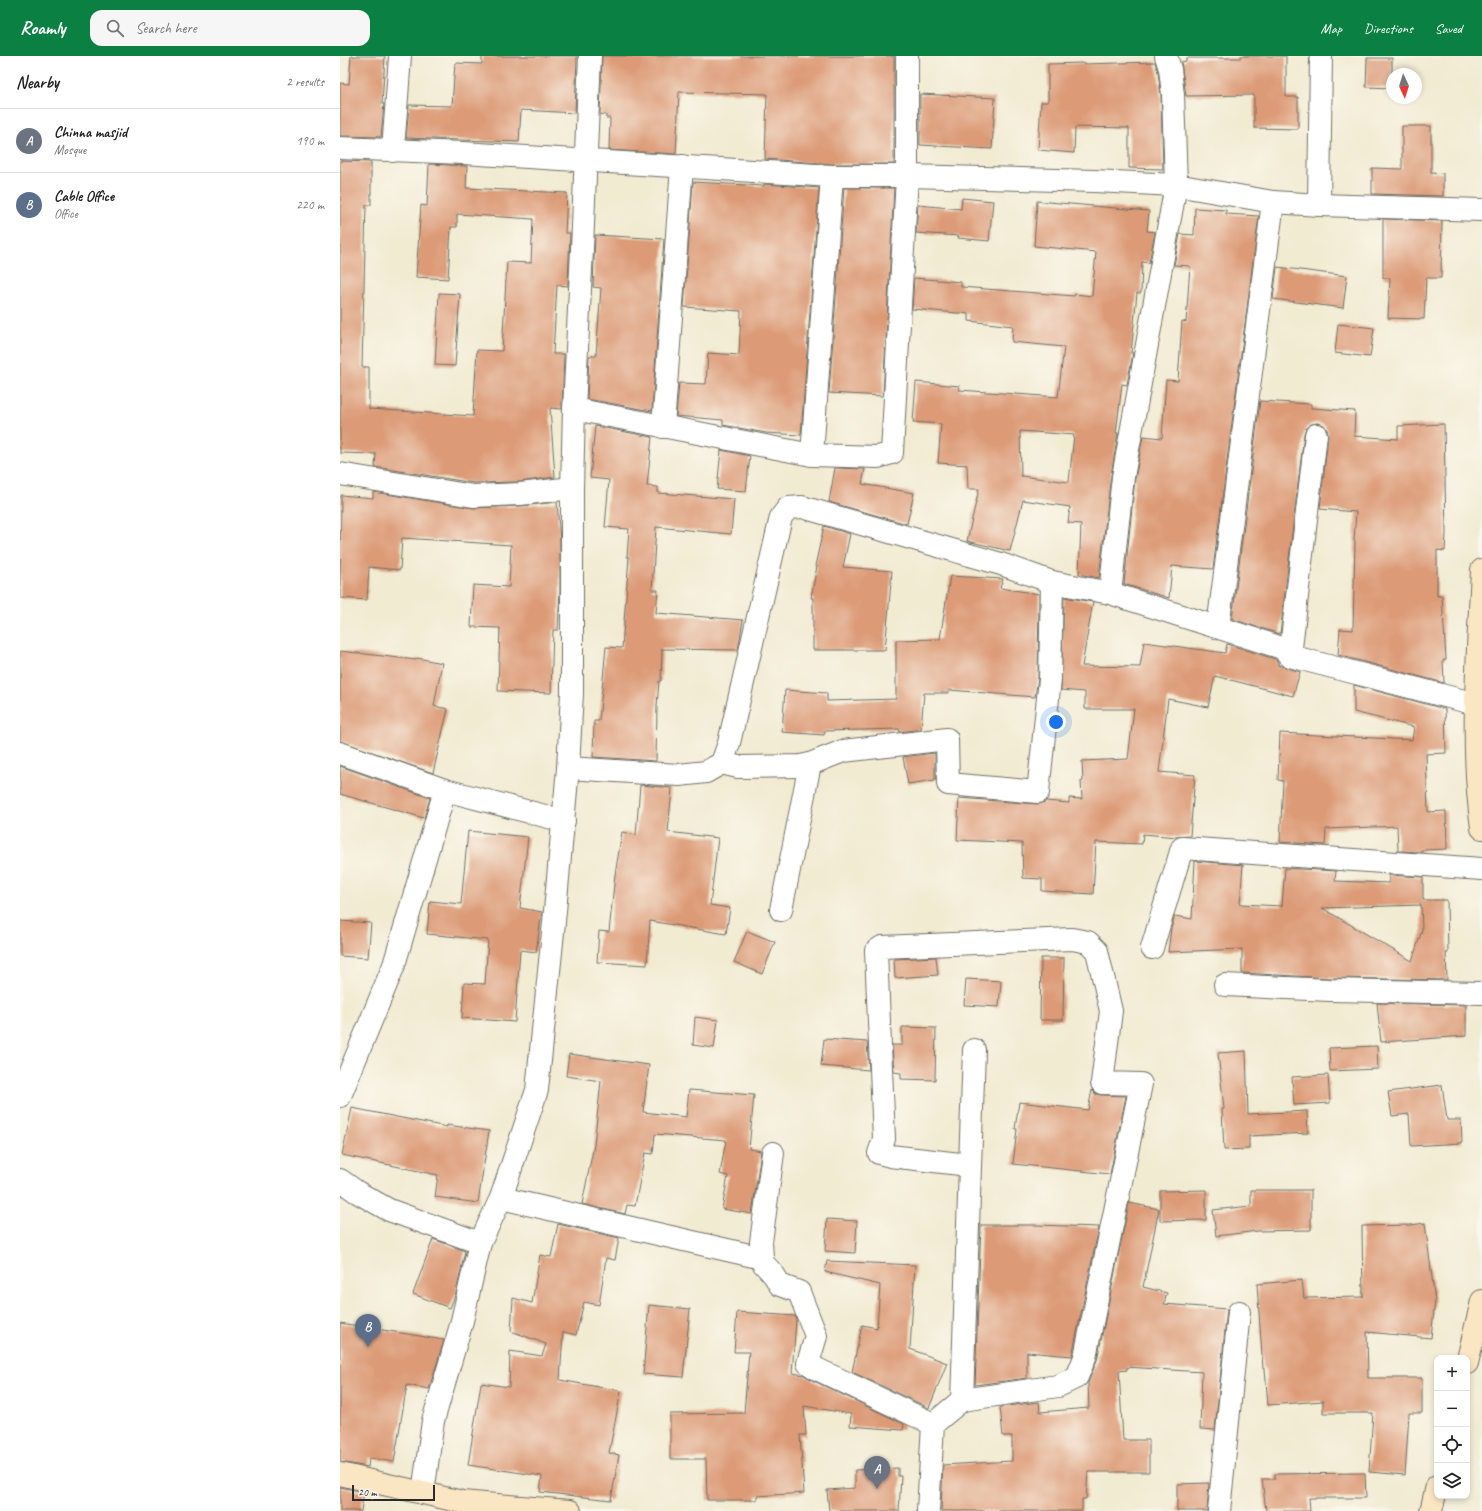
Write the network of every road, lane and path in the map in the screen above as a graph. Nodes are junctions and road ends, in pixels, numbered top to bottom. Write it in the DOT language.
graph roads {
  1 [pos="400,56"];
  2 [pos="590,56"];
  3 [pos="907,56"];
  4 [pos="1166,56"];
  5 [pos="1321,56"];
  6 [pos="340,148"];
  7 [pos="393,151"];
  8 [pos="586,160"];
  9 [pos="682,166"];
  10 [pos="832,176"];
  11 [pos="907,176"];
  12 [pos="1176,185"];
  13 [pos="1273,202"];
  14 [pos="1319,205"];
  15 [pos="1482,210"];
  16 [pos="574,409"];
  17 [pos="663,427"];
  18 [pos="1316,435"];
  19 [pos="812,455"];
  20 [pos="340,474"];
  21 [pos="572,488"];
  22 [pos="1482,570"];
  23 [pos="1052,582"];
  24 [pos="1110,593"];
  25 [pos="1218,627"];
  26 [pos="1290,656"];
  27 [pos="1476,704"];
  28 [pos="340,753"];
  29 [pos="722,763"];
  30 [pos="810,764"];
  31 [pos="568,768"];
  32 [pos="445,790"];
  33 [pos="1480,794"];
  34 [pos="564,821"];
  35 [pos="1482,828"];
  36 [pos="1482,869"];
  37 [pos="781,910"];
  38 [pos="1152,948"];
  39 [pos="1225,985"];
  40 [pos="1482,993"];
  41 [pos="974,1050"];
  42 [pos="340,1096"];
  43 [pos="773,1153"];
  44 [pos="969,1165"];
  45 [pos="340,1180"];
  46 [pos="501,1198"];
  47 [pos="480,1243"];
  48 [pos="762,1258"];
  49 [pos="1482,1301"];
  50 [pos="1239,1312"];
  51 [pos="1469,1355"];
  52 [pos="962,1400"];
  53 [pos="933,1424"];
  54 [pos="340,1474"];
  55 [pos="423,1493"];
  56 [pos="1434,1498"];
  57 [pos="462,1506"];
  58 [pos="570,1511"];
  59 [pos="928,1511"];
  60 [pos="1219,1511"];
  61 [pos="1431,1511"];
  1 -- 7 [label="street"];
  2 -- 8 [label="street"];
  3 -- 11 [label="street"];
  4 -- 12 [label="street"];
  5 -- 14 [label="street"];
  6 -- 7 [label="street"];
  7 -- 8 [label="street"];
  8 -- 9 [label="street"];
  8 -- 16 [label="street"];
  9 -- 10 [label="street"];
  9 -- 17 [label="street"];
  10 -- 11 [label="street"];
  10 -- 19 [label="street"];
  11 -- 12 [label="street"];
  11 -- 19 [label="street"];
  12 -- 13 [label="street"];
  12 -- 24 [label="street"];
  13 -- 14 [label="street"];
  13 -- 25 [label="street"];
  14 -- 15 [label="street"];
  16 -- 17 [label="street"];
  16 -- 21 [label="street"];
  17 -- 19 [label="street"];
  18 -- 26 [label="street"];
  20 -- 21 [label="street"];
  21 -- 31 [label="street"];
  22 -- 27 [label="main road"];
  23 -- 24 [label="street"];
  23 -- 29 [label="street"];
  23 -- 30 [label="street"];
  24 -- 25 [label="street"];
  25 -- 26 [label="street"];
  26 -- 27 [label="street"];
  27 -- 33 [label="main road"];
  28 -- 32 [label="street"];
  29 -- 30 [label="street"];
  29 -- 31 [label="street"];
  30 -- 37 [label="street"];
  31 -- 34 [label="street"];
  32 -- 34 [label="street"];
  32 -- 42 [label="street"];
  33 -- 35 [label="main road"];
  34 -- 46 [label="street"];
  36 -- 38 [label="street"];
  39 -- 40 [label="street"];
  41 -- 44 [label="street"];
  43 -- 48 [label="street"];
  44 -- 52 [label="street"];
  44 -- 52 [label="street"];
  45 -- 47 [label="street"];
  46 -- 47 [label="street"];
  46 -- 48 [label="street"];
  47 -- 55 [label="street"];
  48 -- 53 [label="street"];
  49 -- 51 [label="main road"];
  50 -- 60 [label="street"];
  52 -- 53 [label="street"];
  53 -- 59 [label="street"];
  54 -- 55 [label="main road"];
  55 -- 57 [label="main road"];
  56 -- 61 [label="main road"];
  57 -- 58 [label="main road"];
}
